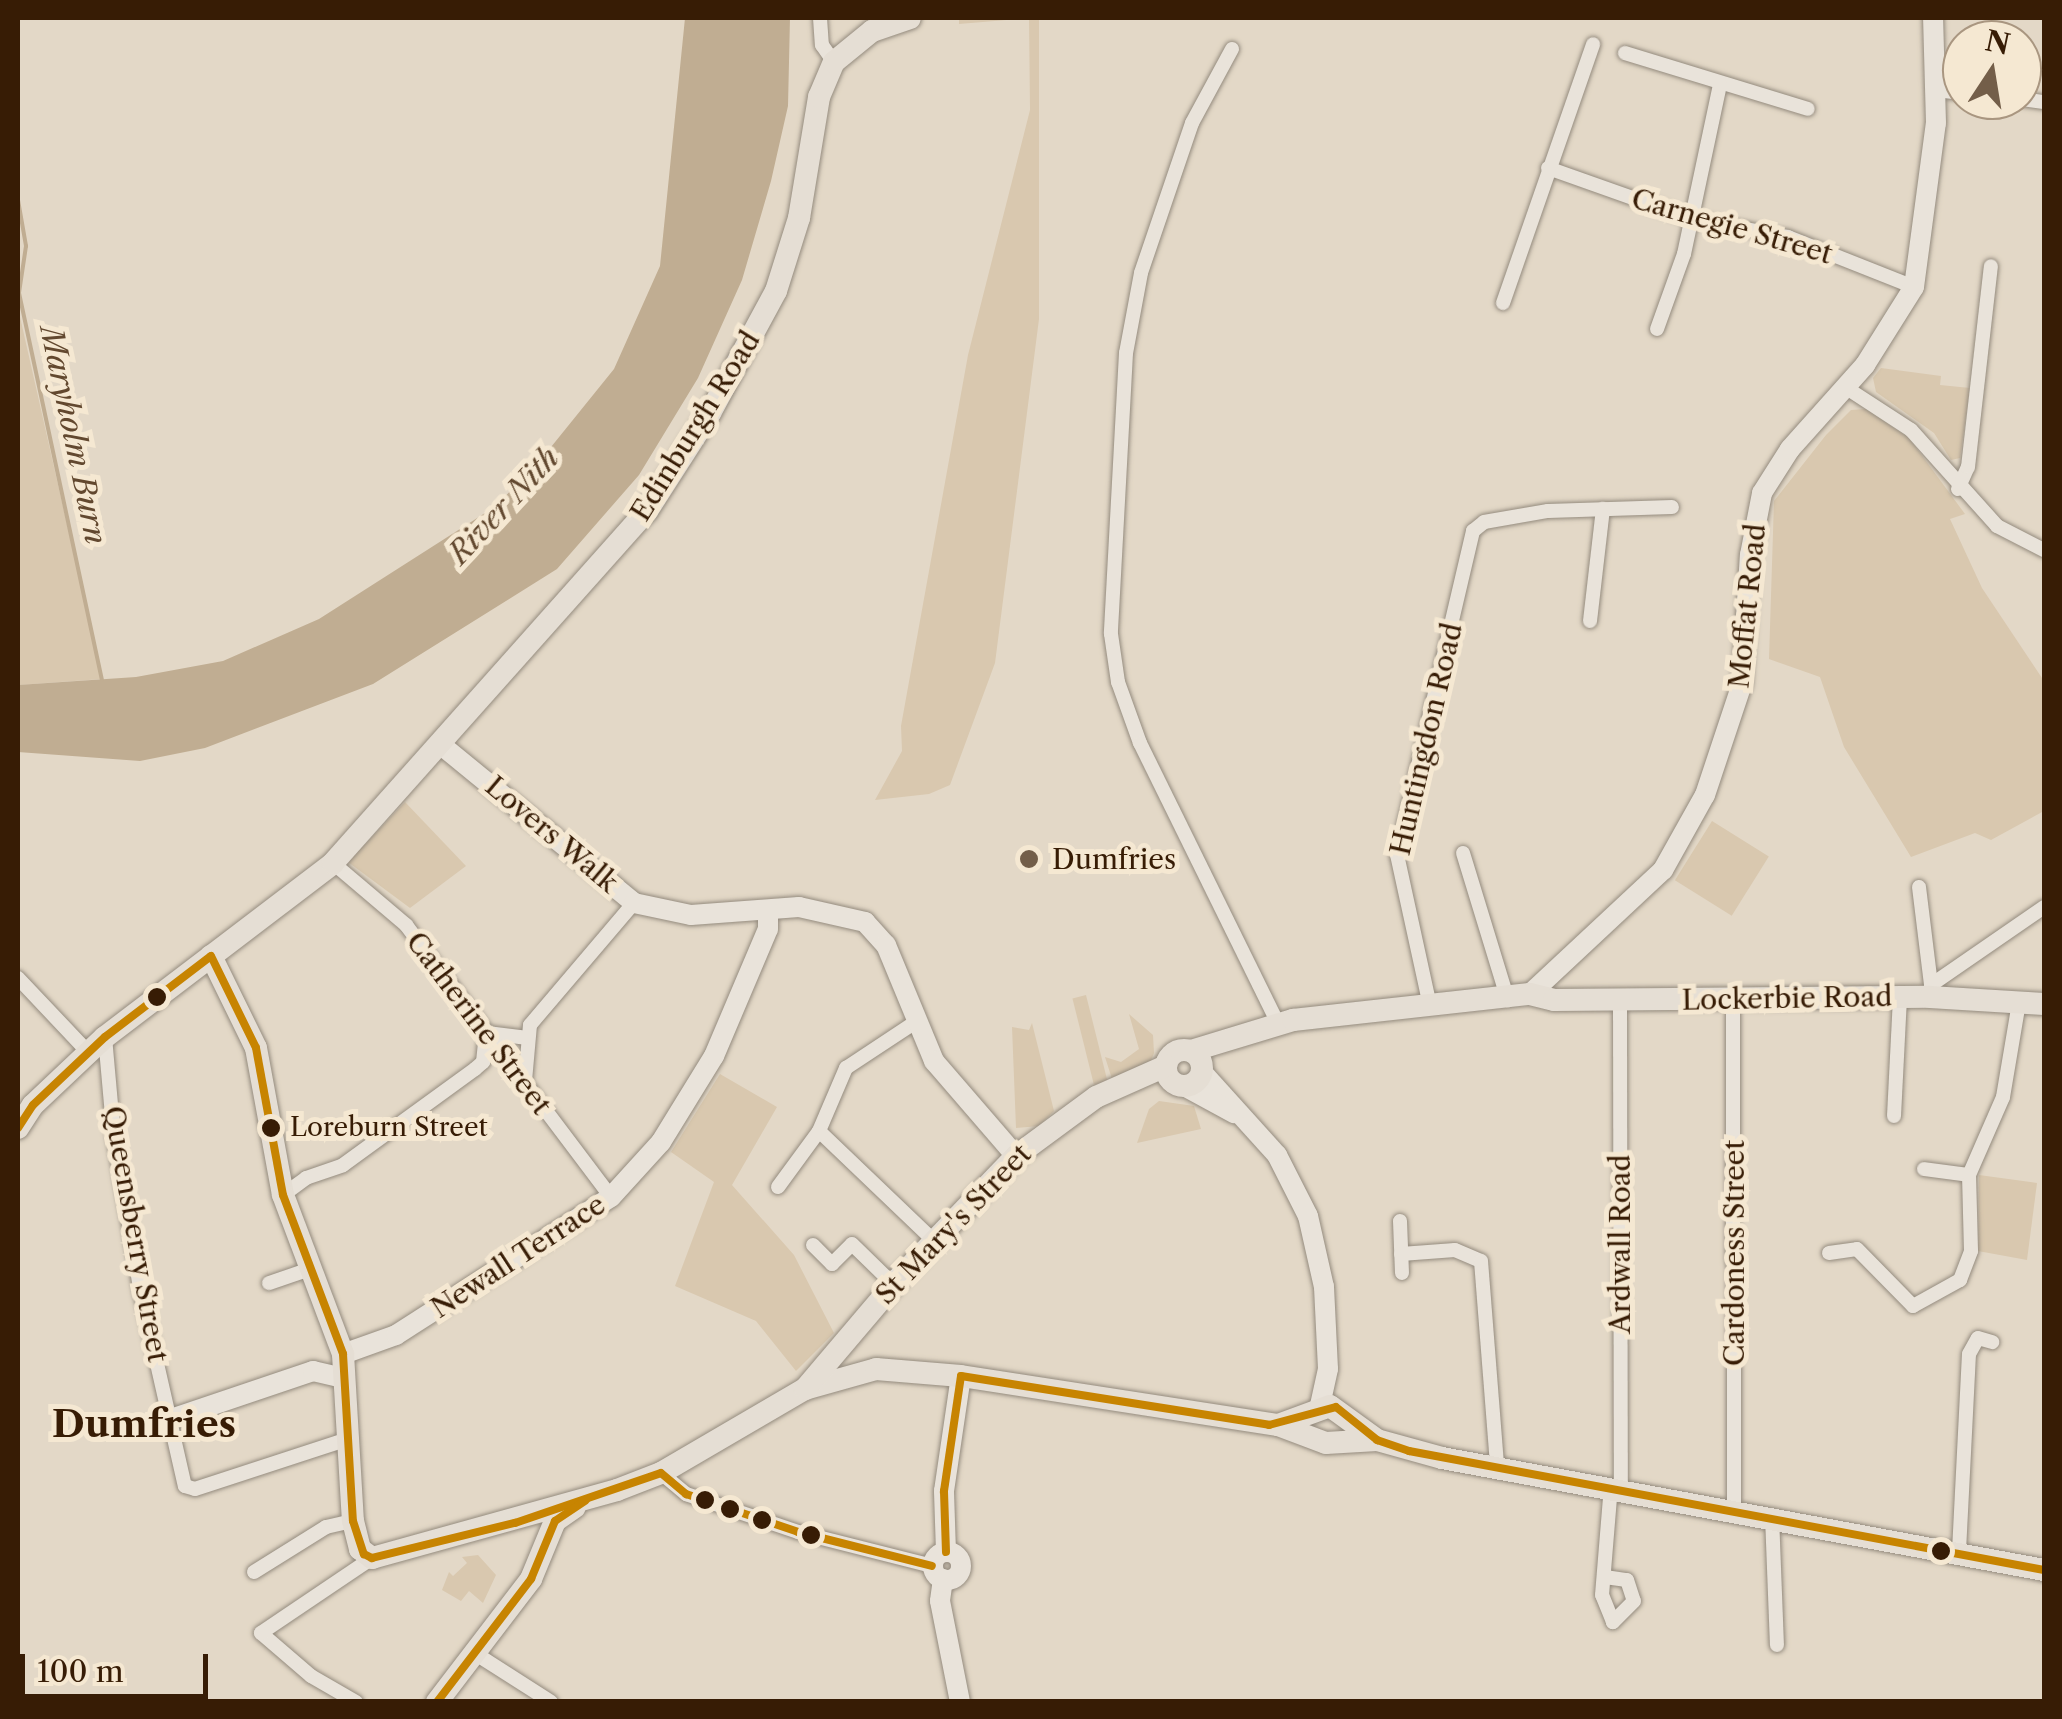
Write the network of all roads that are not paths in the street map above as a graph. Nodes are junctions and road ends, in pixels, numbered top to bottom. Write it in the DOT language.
graph roads {
  1 [pos="820,18"];
  2 [pos="910,18"];
  3 [pos="1932,18"];
  4 [pos="1593,44"];
  5 [pos="1232,49"];
  6 [pos="1625,54"];
  7 [pos="834,62"];
  8 [pos="1720,85"];
  9 [pos="1936,90"];
  10 [pos="1942,91"];
  11 [pos="1808,108"];
  12 [pos="1548,168"];
  13 [pos="1692,219"];
  14 [pos="1991,266"];
  15 [pos="1914,287"];
  16 [pos="1504,303"];
  17 [pos="1657,329"];
  18 [pos="1844,387"];
  19 [pos="1958,489"];
  20 [pos="1672,507"];
  21 [pos="1603,509"];
  22 [pos="2044,550"];
  23 [pos="1590,622"];
  24 [pos="440,744"];
  25 [pos="1463,852"];
  26 [pos="333,863"];
  27 [pos="1920,887"];
  28 [pos="634,904"];
  29 [pos="2044,907"];
  30 [pos="768,910"];
  31 [pos="211,956"];
  32 [pos="18,978"];
  33 [pos="1930,991"];
  34 [pos="1519,997"];
  35 [pos="1900,997"];
  36 [pos="1733,998"];
  37 [pos="1620,1001"];
  38 [pos="2020,1002"];
  39 [pos="2044,1004"];
  40 [pos="1430,1006"];
  41 [pos="917,1021"];
  42 [pos="1278,1023"];
  43 [pos="486,1033"];
  44 [pos="526,1038"];
  45 [pos="97,1045"];
  46 [pos="1187,1071"];
  47 [pos="526,1087"];
  48 [pos="1894,1116"];
  49 [pos="18,1128"];
  50 [pos="818,1131"];
  51 [pos="1016,1156"];
  52 [pos="1924,1169"];
  53 [pos="1969,1176"];
  54 [pos="778,1187"];
  55 [pos="284,1195"];
  56 [pos="611,1197"];
  57 [pos="1400,1222"];
  58 [pos="936,1242"];
  59 [pos="813,1245"];
  60 [pos="1829,1252"];
  61 [pos="1401,1254"];
  62 [pos="312,1268"];
  63 [pos="1402,1272"];
  64 [pos="269,1283"];
  65 [pos="893,1284"];
  66 [pos="855,1327"];
  67 [pos="1992,1342"];
  68 [pos="343,1366"];
  69 [pos="876,1369"];
  70 [pos="961,1376"];
  71 [pos="805,1389"];
  72 [pos="171,1420"];
  73 [pos="1330,1420"];
  74 [pos="348,1439"];
  75 [pos="1497,1464"];
  76 [pos="662,1473"];
  77 [pos="1616,1486"];
  78 [pos="586,1500"];
  79 [pos="1734,1509"];
  80 [pos="1772,1516"];
  81 [pos="353,1521"];
  82 [pos="515,1523"];
  83 [pos="550,1536"];
  84 [pos="1959,1551"];
  85 [pos="372,1558"];
  86 [pos="940,1566"];
  87 [pos="2044,1569"];
  88 [pos="254,1572"];
  89 [pos="1605,1577"];
  90 [pos="1777,1645"];
  91 [pos="476,1654"];
  92 [pos="356,1702"];
  93 [pos="437,1702"];
  94 [pos="551,1702"];
  95 [pos="960,1702"];
  1 -- 7 [label="street"];
  2 -- 7 [label="main road, Edinburgh Road"];
  3 -- 9 [label="street, Moffat Road"];
  4 -- 12 [label="street"];
  5 -- 42 [label="street"];
  6 -- 8 [label="street"];
  7 -- 24 [label="main road, Edinburgh Road"];
  8 -- 11 [label="street"];
  8 -- 13 [label="street"];
  9 -- 10 [label="street"];
  9 -- 15 [label="street, Moffat Road"];
  12 -- 13 [label="street, Carnegie Street"];
  12 -- 16 [label="street"];
  13 -- 15 [label="street, Carnegie Street"];
  13 -- 17 [label="street"];
  14 -- 19 [label="street"];
  15 -- 18 [label="street, Moffat Road"];
  18 -- 19 [label="street"];
  18 -- 34 [label="street, Moffat Road"];
  19 -- 22 [label="street"];
  20 -- 21 [label="street"];
  21 -- 23 [label="street"];
  21 -- 40 [label="street, Huntingdon Road"];
  24 -- 26 [label="main road, Edinburgh Road"];
  24 -- 28 [label="street, Lovers Walk"];
  25 -- 34 [label="street"];
  26 -- 31 [label="main road, Edinburgh Road"];
  26 -- 43 [label="street, Catherine Street"];
  27 -- 33 [label="street"];
  28 -- 30 [label="street, Lovers Walk"];
  28 -- 44 [label="street"];
  29 -- 33 [label="street"];
  30 -- 41 [label="street, Lovers Walk"];
  30 -- 56 [label="street, Newall Terrace"];
  31 -- 45 [label="main road, Edinburgh Road"];
  31 -- 55 [label="main road"];
  32 -- 45 [label="street"];
  33 -- 35 [label="main road, Lockerbie Road"];
  33 -- 38 [label="main road, Lockerbie Road"];
  34 -- 37 [label="main road, Lockerbie Road"];
  34 -- 40 [label="main road, St Mary's Street"];
  35 -- 36 [label="main road, Lockerbie Road"];
  35 -- 48 [label="street"];
  36 -- 37 [label="main road, Lockerbie Road"];
  36 -- 79 [label="street, Cardoness Street"];
  37 -- 77 [label="street, Ardwall Road"];
  38 -- 39 [label="main road, Lockerbie Road"];
  38 -- 53 [label="street"];
  40 -- 42 [label="main road, St Mary's Street"];
  41 -- 50 [label="street"];
  41 -- 51 [label="street, Lovers Walk"];
  42 -- 46 [label="main road, St Mary's Street"];
  43 -- 44 [label="street"];
  43 -- 47 [label="street, Catherine Street"];
  43 -- 55 [label="street"];
  44 -- 47 [label="street"];
  45 -- 49 [label="main road, Edinburgh Road"];
  45 -- 72 [label="street, Queensberry Street"];
  46 -- 51 [label="main road, St Mary's Street"];
  46 -- 73 [label="street"];
  47 -- 56 [label="street, Catherine Street"];
  50 -- 54 [label="street"];
  50 -- 58 [label="street"];
  51 -- 58 [label="main road, St Mary's Street"];
  52 -- 53 [label="street"];
  53 -- 60 [label="street"];
  55 -- 62 [label="main road"];
  56 -- 68 [label="street, Newall Terrace"];
  57 -- 61 [label="street"];
  58 -- 65 [label="main road, St Mary's Street"];
  59 -- 65 [label="street"];
  61 -- 63 [label="street"];
  61 -- 75 [label="street"];
  62 -- 64 [label="street"];
  62 -- 68 [label="main road"];
  65 -- 66 [label="main road, St Mary's Street"];
  66 -- 69 [label="main road"];
  66 -- 71 [label="main road, St Mary's Street"];
  67 -- 84 [label="street"];
  68 -- 72 [label="street"];
  68 -- 74 [label="main road"];
  69 -- 70 [label="main road"];
  69 -- 71 [label="main road"];
  70 -- 73 [label="main road"];
  70 -- 86 [label="street"];
  71 -- 76 [label="main road"];
  72 -- 74 [label="street, Queensberry Street"];
  73 -- 75 [label="main road"];
  74 -- 81 [label="main road"];
  75 -- 77 [label="main road"];
  76 -- 78 [label="main road"];
  76 -- 86 [label="street"];
  77 -- 79 [label="main road"];
  77 -- 89 [label="street, Ardwall Road"];
  78 -- 82 [label="main road"];
  78 -- 83 [label="main road"];
  79 -- 80 [label="main road"];
  80 -- 84 [label="main road"];
  80 -- 90 [label="street"];
  81 -- 85 [label="main road"];
  81 -- 88 [label="street"];
  82 -- 83 [label="main road"];
  82 -- 85 [label="main road"];
  83 -- 91 [label="main road"];
  84 -- 87 [label="main road"];
  85 -- 92 [label="street"];
  86 -- 95 [label="street"];
  91 -- 93 [label="main road"];
  91 -- 94 [label="street"];
}
